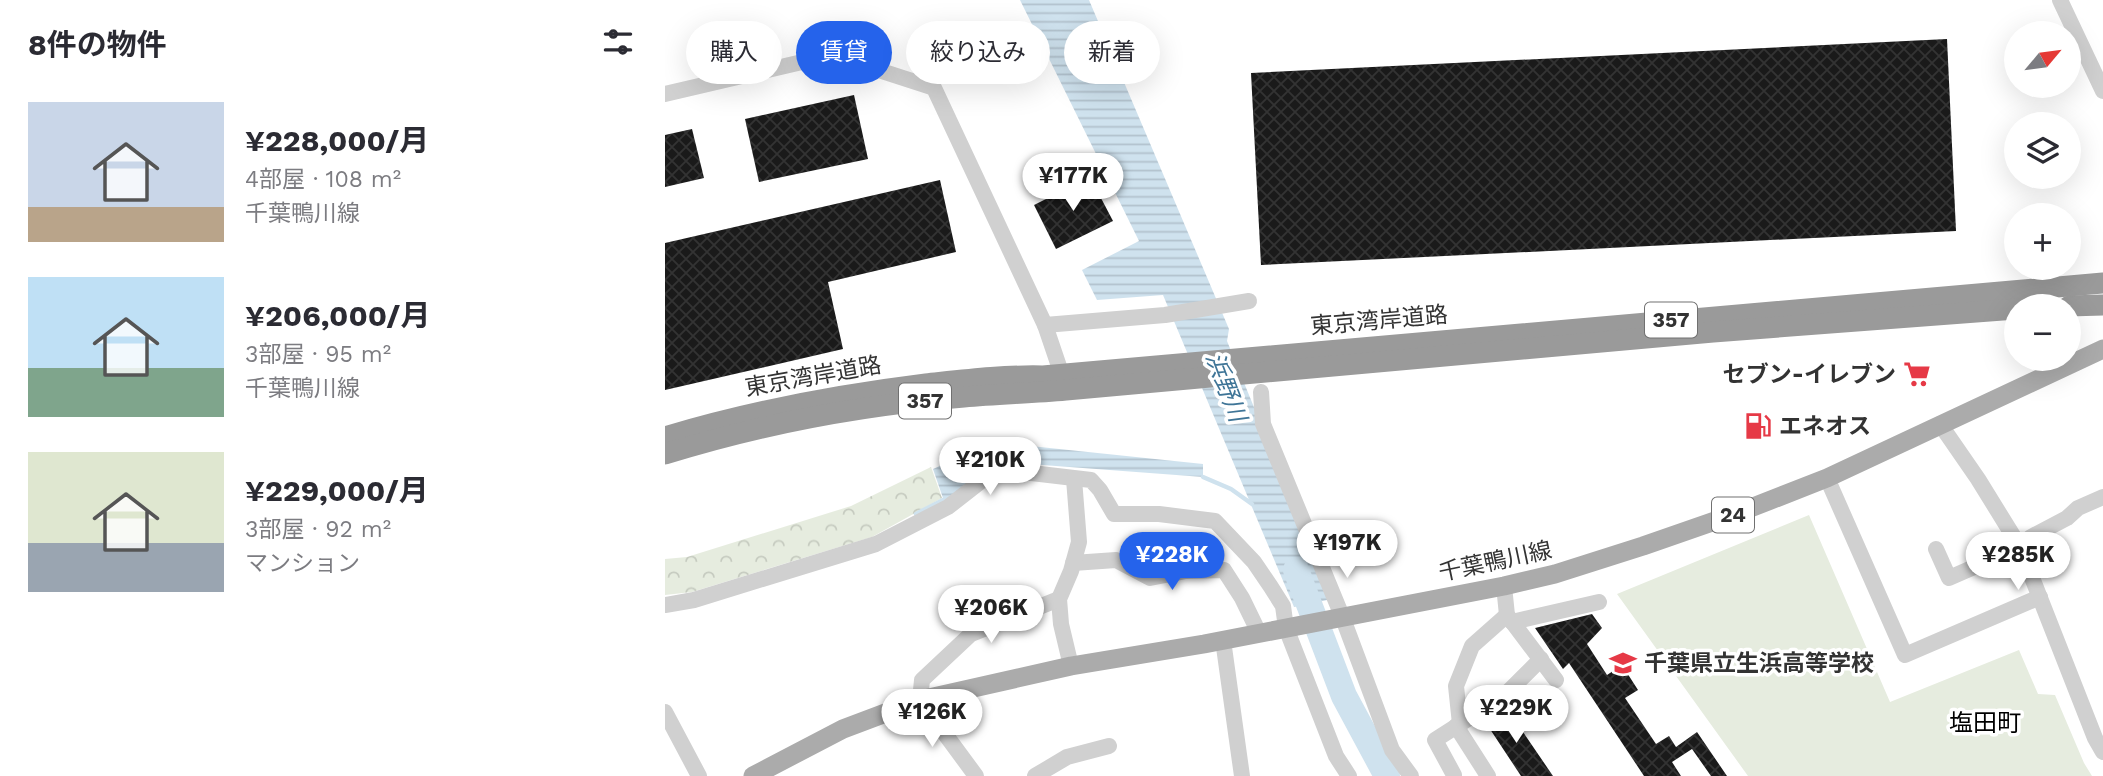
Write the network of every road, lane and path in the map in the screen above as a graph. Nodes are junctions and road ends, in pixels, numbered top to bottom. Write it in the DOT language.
graph roads {
  1 [pos="2060,0"];
  2 [pos="2103,91"];
  3 [pos="665,94"];
  4 [pos="2103,283"];
  5 [pos="1249,301"];
  6 [pos="2103,305"];
  7 [pos="2081,306"];
  8 [pos="2004,310"];
  9 [pos="1045,325"];
  10 [pos="2103,349"];
  11 [pos="1242,365"];
  12 [pos="1064,382"];
  13 [pos="1261,391"];
  14 [pos="1940,424"];
  15 [pos="665,437"];
  16 [pos="665,454"];
  17 [pos="1827,478"];
  18 [pos="1074,479"];
  19 [pos="2103,497"];
  20 [pos="2020,547"];
  21 [pos="1936,549"];
  22 [pos="1073,563"];
  23 [pos="1504,586"];
  24 [pos="2040,597"];
  25 [pos="1059,599"];
  26 [pos="1599,602"];
  27 [pos="665,605"];
  28 [pos="1342,616"];
  29 [pos="1509,619"];
  30 [pos="1288,628"];
  31 [pos="1259,633"];
  32 [pos="1223,640"];
  33 [pos="1541,659"];
  34 [pos="1072,666"];
  35 [pos="1556,680"];
  36 [pos="920,700"];
  37 [pos="665,712"];
  38 [pos="1458,725"];
  39 [pos="1109,746"];
  40 [pos="2103,752"];
  41 [pos="1454,775"];
  42 [pos="699,776"];
  43 [pos="753,776"];
  44 [pos="976,776"];
  45 [pos="1035,776"];
  46 [pos="1242,776"];
  47 [pos="1349,776"];
  48 [pos="1411,776"];
  49 [pos="1488,776"];
  1 -- 2 [label="street"];
  3 -- 9 [label="street"];
  4 -- 11 [label="highway, 東京湾岸道路 / 357"];
  5 -- 9 [label="street"];
  6 -- 7 [label="highway"];
  8 -- 11 [label="highway, 東京湾岸道路 / 357"];
  9 -- 12 [label="street"];
  10 -- 14 [label="main road, 千葉鴨川線 / 24"];
  11 -- 12 [label="highway, 東京湾岸道路 / 357"];
  12 -- 15 [label="highway, 東京湾岸道路 / 357"];
  12 -- 16 [label="highway, 東京湾岸道路 / 357"];
  13 -- 28 [label="street"];
  14 -- 17 [label="main road, 千葉鴨川線 / 24"];
  14 -- 20 [label="street"];
  17 -- 23 [label="main road, 千葉鴨川線 / 24"];
  17 -- 24 [label="street"];
  18 -- 22 [label="street"];
  18 -- 27 [label="street"];
  18 -- 30 [label="street"];
  19 -- 20 [label="street"];
  20 -- 21 [label="street"];
  20 -- 24 [label="street"];
  22 -- 25 [label="street"];
  22 -- 31 [label="street"];
  23 -- 28 [label="main road, 千葉鴨川線 / 24"];
  23 -- 29 [label="street"];
  24 -- 40 [label="street"];
  25 -- 34 [label="street"];
  25 -- 36 [label="street"];
  26 -- 29 [label="street"];
  28 -- 30 [label="main road, 千葉鴨川線 / 24"];
  28 -- 48 [label="street"];
  29 -- 33 [label="street"];
  29 -- 38 [label="street"];
  30 -- 31 [label="main road, 千葉鴨川線 / 24"];
  30 -- 47 [label="street"];
  31 -- 32 [label="main road, 千葉鴨川線 / 24"];
  32 -- 34 [label="main road, 千葉鴨川線 / 24"];
  32 -- 46 [label="street"];
  33 -- 35 [label="street"];
  33 -- 38 [label="street"];
  34 -- 36 [label="main road, 千葉鴨川線 / 24"];
  36 -- 43 [label="main road, 千葉鴨川線 / 24"];
  36 -- 44 [label="street"];
  37 -- 42 [label="street"];
  38 -- 41 [label="street"];
  38 -- 49 [label="street"];
  39 -- 45 [label="street"];
}
